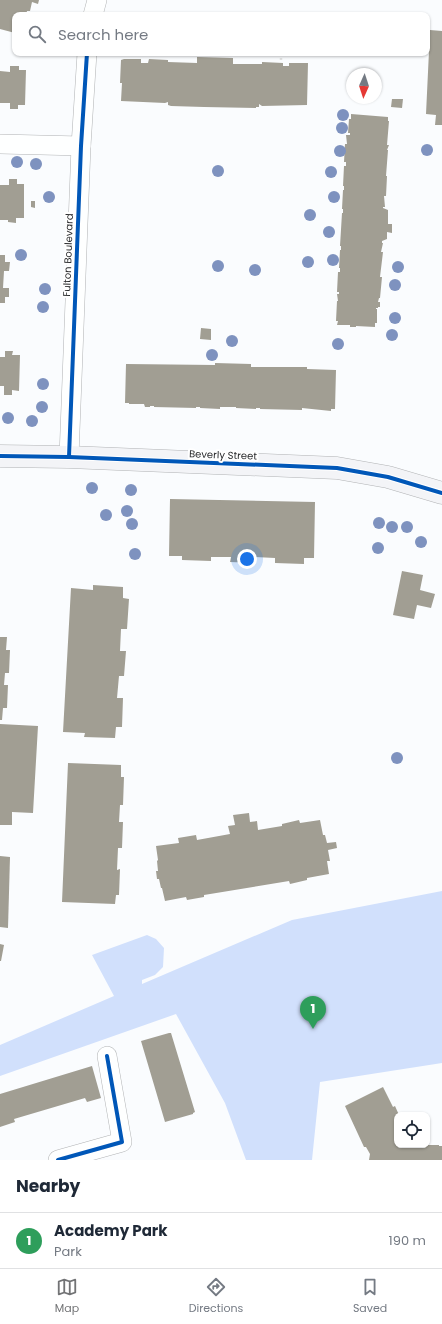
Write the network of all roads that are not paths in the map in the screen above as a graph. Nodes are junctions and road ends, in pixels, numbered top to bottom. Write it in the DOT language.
graph roads {
  1 [pos="97,0"];
  2 [pos="94,12"];
  3 [pos="87,56"];
  4 [pos="0,144"];
  5 [pos="81,146"];
  6 [pos="0,456"];
  7 [pos="68,457"];
  8 [pos="442,493"];
  9 [pos="107,1056"];
  10 [pos="58,1160"];
  1 -- 2 [label="street"];
  3 -- 5 [label="street, Fulton Boulevard"];
  4 -- 5 [label="street"];
  5 -- 7 [label="street, Fulton Boulevard"];
  6 -- 7 [label="street, Beverly Street"];
  7 -- 8 [label="street, Beverly Street"];
  9 -- 10 [label="street"];
}
